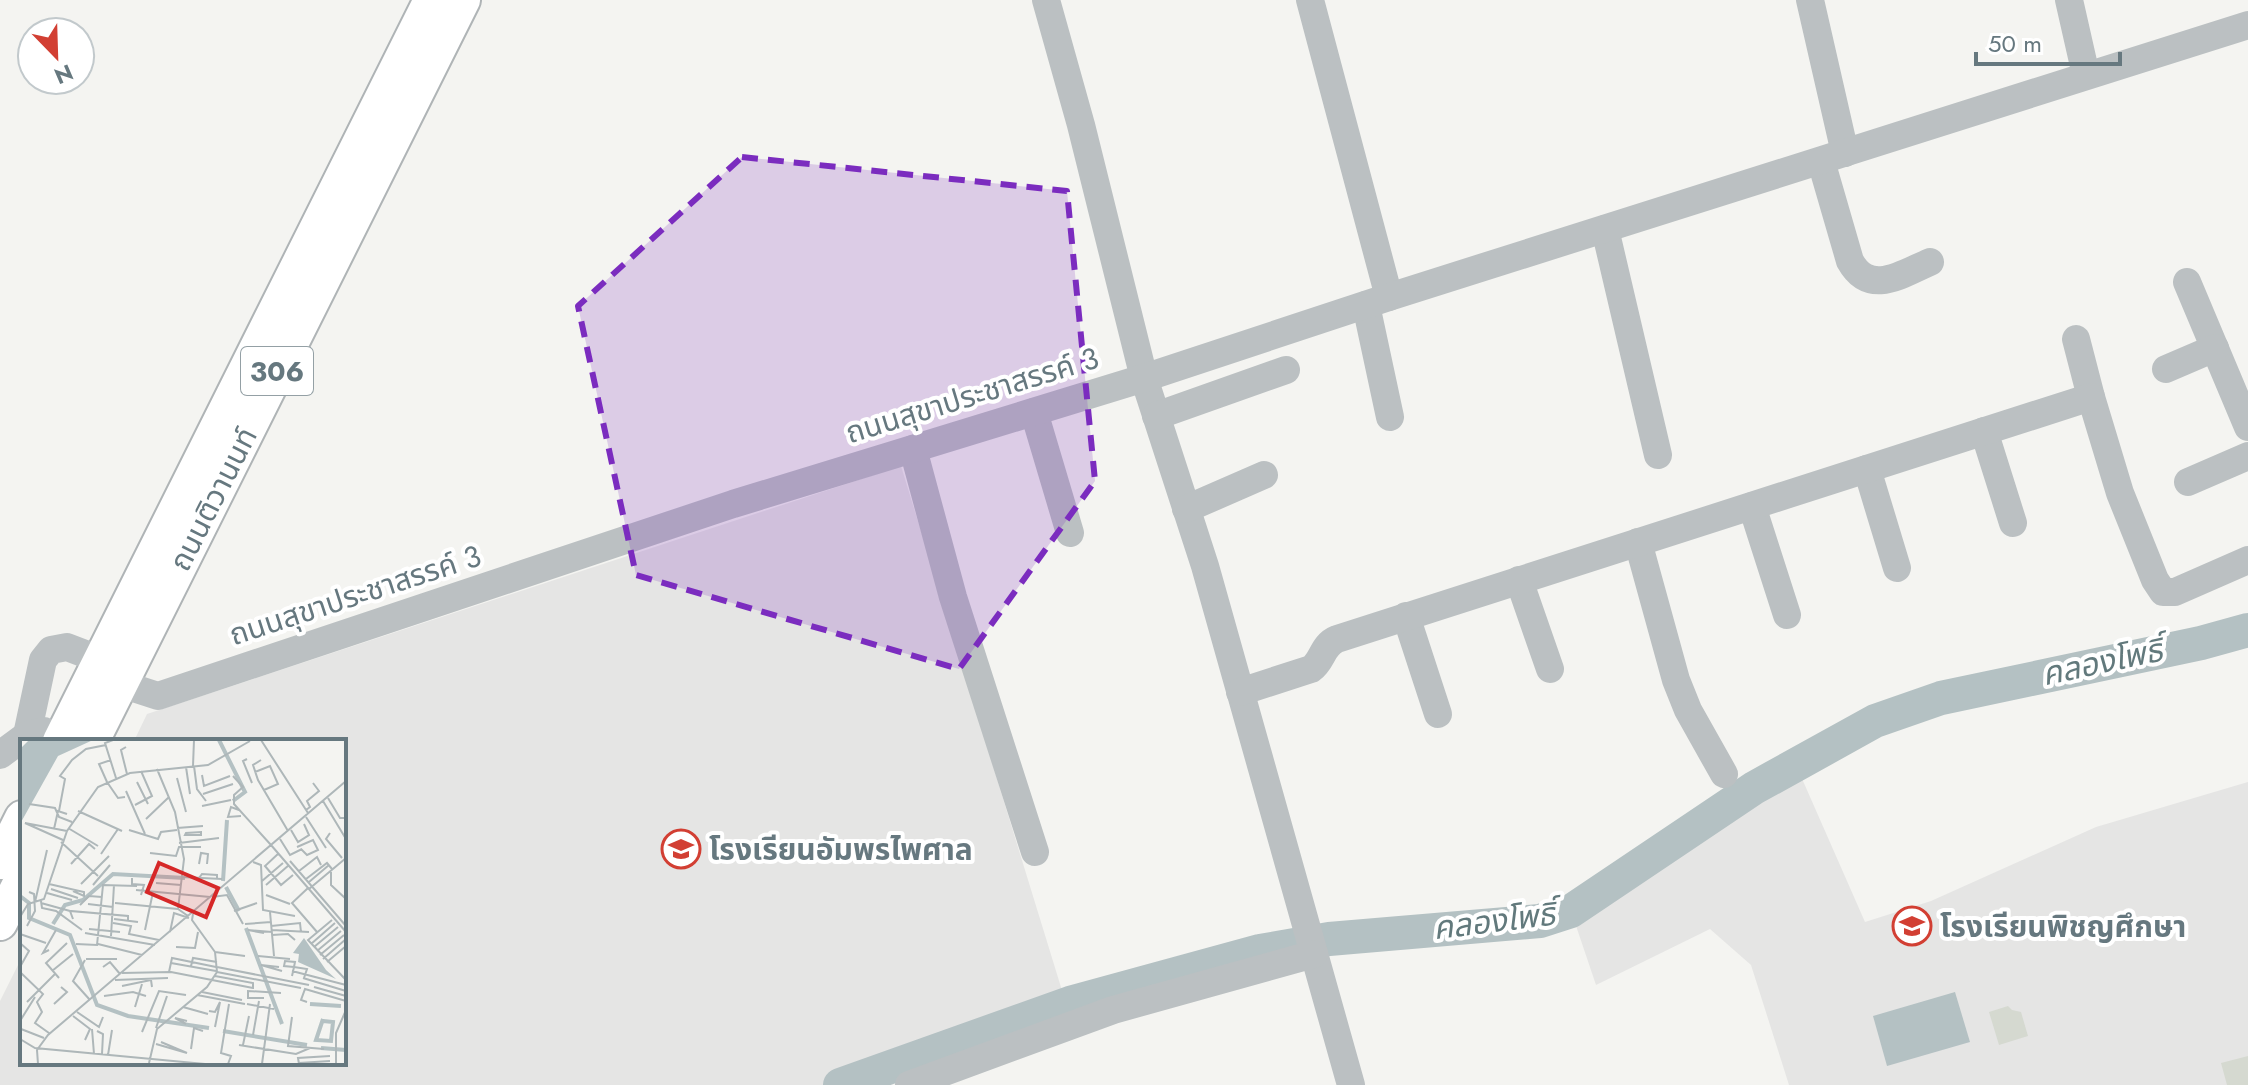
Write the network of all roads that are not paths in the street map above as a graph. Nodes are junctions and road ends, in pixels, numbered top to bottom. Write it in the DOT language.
graph roads {
  1 [pos="431,0"];
  2 [pos="463,0"];
  3 [pos="1046,0"];
  4 [pos="1310,0"];
  5 [pos="1810,0"];
  6 [pos="2069,0"];
  7 [pos="2248,25"];
  8 [pos="2086,75"];
  9 [pos="1833,157"];
  10 [pos="1605,229"];
  11 [pos="1930,262"];
  12 [pos="2187,282"];
  13 [pos="1378,301"];
  14 [pos="2076,339"];
  15 [pos="2215,348"];
  16 [pos="2166,369"];
  17 [pos="1286,370"];
  18 [pos="1144,378"];
  19 [pos="2091,397"];
  20 [pos="1034,412"];
  21 [pos="1156,416"];
  22 [pos="1390,417"];
  23 [pos="2248,427"];
  24 [pos="1984,431"];
  25 [pos="913,449"];
  26 [pos="1658,455"];
  27 [pos="2248,456"];
  28 [pos="1867,469"];
  29 [pos="1264,475"];
  30 [pos="2188,482"];
  31 [pos="1752,506"];
  32 [pos="1186,509"];
  33 [pos="2013,523"];
  34 [pos="1070,533"];
  35 [pos="1638,542"];
  36 [pos="2248,560"];
  37 [pos="1897,568"];
  38 [pos="1519,580"];
  39 [pos="1787,615"];
  40 [pos="1406,616"];
  41 [pos="1550,669"];
  42 [pos="111,672"];
  43 [pos="1240,692"];
  44 [pos="1438,714"];
  45 [pos="27,735"];
  46 [pos="74,736"];
  47 [pos="22,739"];
  48 [pos="20,740"];
  49 [pos="0,755"];
  50 [pos="1724,774"];
  51 [pos="20,822"];
  52 [pos="1035,852"];
  53 [pos="0,862"];
  54 [pos="20,883"];
  55 [pos="0,923"];
  56 [pos="1312,946"];
  57 [pos="909,1085"];
  58 [pos="1351,1085"];
  1 -- 42 [label="main road, ถนนติวานนท์ / 306"];
  2 -- 42 [label="main road, ถนนติวานนท์ / 306"];
  3 -- 18 [label="street"];
  4 -- 13 [label="street"];
  5 -- 9 [label="street"];
  6 -- 8 [label="street"];
  7 -- 8 [label="street"];
  8 -- 9 [label="street"];
  9 -- 10 [label="street"];
  9 -- 11 [label="street"];
  10 -- 13 [label="street"];
  10 -- 26 [label="street"];
  12 -- 15 [label="street"];
  13 -- 18 [label="street"];
  13 -- 22 [label="street"];
  14 -- 19 [label="street"];
  15 -- 16 [label="street"];
  15 -- 23 [label="street"];
  17 -- 21 [label="street"];
  18 -- 20 [label="street, ถนนสุขาประชาสรรค์ 3"];
  18 -- 21 [label="street, ถนนสุขาประชาสรรค์ 3"];
  19 -- 24 [label="street"];
  19 -- 36 [label="street"];
  20 -- 25 [label="street, ถนนสุขาประชาสรรค์ 3"];
  20 -- 34 [label="street"];
  21 -- 32 [label="street, ถนนสุขาประชาสรรค์ 3"];
  24 -- 28 [label="street"];
  24 -- 33 [label="street"];
  25 -- 42 [label="street, ถนนสุขาประชาสรรค์ 3"];
  25 -- 52 [label="street"];
  27 -- 30 [label="street"];
  28 -- 31 [label="street"];
  28 -- 37 [label="street"];
  29 -- 32 [label="street"];
  31 -- 35 [label="street"];
  31 -- 39 [label="street"];
  32 -- 43 [label="street, ถนนสุขาประชาสรรค์ 3"];
  35 -- 38 [label="street"];
  35 -- 50 [label="street"];
  38 -- 40 [label="street"];
  38 -- 41 [label="street"];
  40 -- 43 [label="street"];
  40 -- 44 [label="street"];
  42 -- 45 [label="street, ถนนสุขาประชาสรรค์ 3"];
  42 -- 46 [label="main road, ถนนติวานนท์ / 306"];
  43 -- 56 [label="street, ถนนสุขาประชาสรรค์ 3"];
  45 -- 46 [label="street"];
  45 -- 47 [label="street"];
  48 -- 49 [label="street"];
  51 -- 53 [label="main road"];
  54 -- 55 [label="main road"];
  56 -- 57 [label="street"];
  56 -- 58 [label="street, ถนนสุขาประชาสรรค์ 3"];
}
